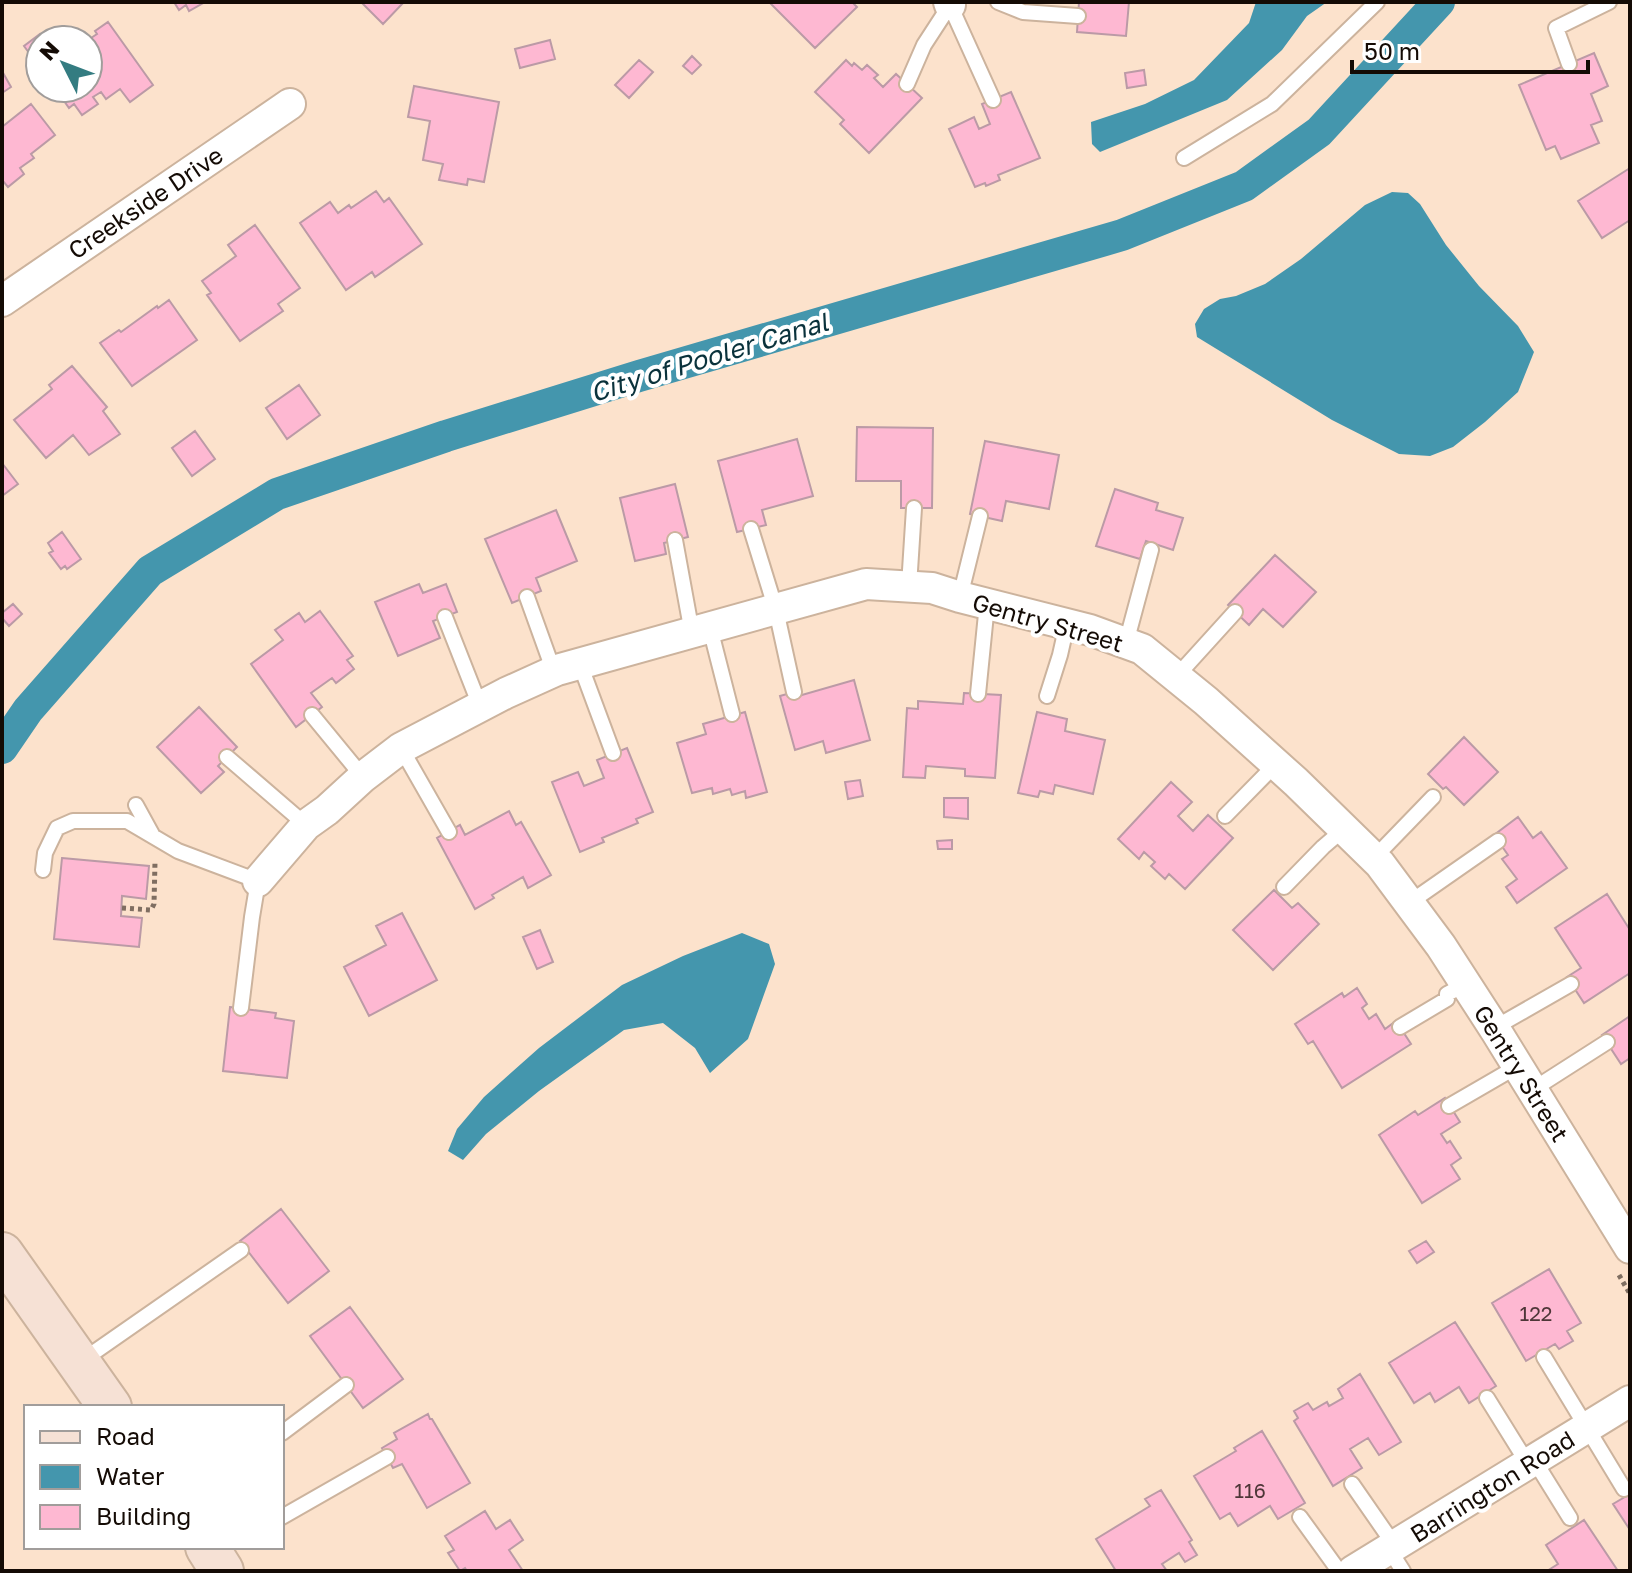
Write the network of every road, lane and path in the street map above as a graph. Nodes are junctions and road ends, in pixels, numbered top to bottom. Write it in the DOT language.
graph roads {
  1 [pos="998,2"];
  2 [pos="1377,2"];
  3 [pos="1609,2"];
  4 [pos="950,4"];
  5 [pos="1078,16"];
  6 [pos="1569,64"];
  7 [pos="907,84"];
  8 [pos="993,100"];
  9 [pos="290,104"];
  10 [pos="1184,158"];
  11 [pos="2,301"];
  12 [pos="914,508"];
  13 [pos="980,516"];
  14 [pos="751,529"];
  15 [pos="675,540"];
  16 [pos="1151,550"];
  17 [pos="909,586"];
  18 [pos="527,597"];
  19 [pos="973,601"];
  20 [pos="776,610"];
  21 [pos="1235,612"];
  22 [pos="445,617"];
  23 [pos="1067,624"];
  24 [pos="701,631"];
  25 [pos="1126,643"];
  26 [pos="567,668"];
  27 [pos="1176,677"];
  28 [pos="794,692"];
  29 [pos="978,694"];
  30 [pos="1047,696"];
  31 [pos="480,706"];
  32 [pos="732,714"];
  33 [pos="312,715"];
  34 [pos="401,748"];
  35 [pos="613,753"];
  36 [pos="227,757"];
  37 [pos="1276,764"];
  38 [pos="363,777"];
  39 [pos="1433,797"];
  40 [pos="136,805"];
  41 [pos="1225,816"];
  42 [pos="306,825"];
  43 [pos="1344,829"];
  44 [pos="449,832"];
  45 [pos="155,838"];
  46 [pos="1498,841"];
  47 [pos="1374,858"];
  48 [pos="43,870"];
  49 [pos="258,881"];
  50 [pos="1284,887"];
  51 [pos="1409,903"];
  52 [pos="122,908"];
  53 [pos="1466,984"];
  54 [pos="1571,984"];
  55 [pos="241,1008"];
  56 [pos="1400,1027"];
  57 [pos="1494,1028"];
  58 [pos="1607,1042"];
  59 [pos="1525,1078"];
  60 [pos="1449,1106"];
  61 [pos="241,1250"];
  62 [pos="2,1254"];
  63 [pos="1622,1257"];
  64 [pos="1630,1294"];
  65 [pos="1544,1357"];
  66 [pos="80,1363"];
  67 [pos="346,1385"];
  68 [pos="1487,1398"];
  69 [pos="1630,1401"];
  70 [pos="109,1405"];
  71 [pos="1586,1428"];
  72 [pos="284,1432"];
  73 [pos="387,1457"];
  74 [pos="1531,1462"];
  75 [pos="1352,1484"];
  76 [pos="1624,1489"];
  77 [pos="284,1516"];
  78 [pos="1300,1517"];
  79 [pos="1570,1518"];
  80 [pos="1396,1555"];
  81 [pos="1339,1571"];
  82 [pos="1353,1571"];
  1 -- 5 [label="lane"];
  2 -- 10 [label="lane"];
  3 -- 6 [label="lane"];
  4 -- 7 [label="lane"];
  4 -- 8 [label="lane"];
  9 -- 11 [label="street, Creekside Drive"];
  12 -- 17 [label="lane"];
  13 -- 19 [label="lane"];
  14 -- 20 [label="lane"];
  15 -- 24 [label="lane"];
  16 -- 25 [label="lane"];
  17 -- 19 [label="street, Gentry Street"];
  17 -- 20 [label="street, Gentry Street"];
  18 -- 26 [label="lane"];
  19 -- 23 [label="street, Gentry Street"];
  19 -- 29 [label="lane"];
  20 -- 24 [label="street, Gentry Street"];
  20 -- 28 [label="lane"];
  21 -- 27 [label="lane"];
  22 -- 31 [label="lane"];
  23 -- 25 [label="street, Gentry Street"];
  23 -- 30 [label="lane"];
  24 -- 26 [label="street, Gentry Street"];
  24 -- 32 [label="lane"];
  25 -- 27 [label="street, Gentry Street"];
  26 -- 31 [label="street, Gentry Street"];
  26 -- 35 [label="lane"];
  27 -- 37 [label="street, Gentry Street"];
  31 -- 34 [label="street, Gentry Street"];
  33 -- 38 [label="lane"];
  34 -- 38 [label="street, Gentry Street"];
  34 -- 44 [label="lane"];
  36 -- 42 [label="lane"];
  37 -- 41 [label="lane"];
  37 -- 43 [label="street, Gentry Street"];
  38 -- 42 [label="street, Gentry Street"];
  39 -- 47 [label="lane"];
  40 -- 45 [label="lane"];
  42 -- 49 [label="street, Gentry Street"];
  43 -- 47 [label="street, Gentry Street"];
  43 -- 50 [label="lane"];
  45 -- 48 [label="lane"];
  45 -- 49 [label="lane"];
  45 -- 52 [label="path"];
  46 -- 51 [label="lane"];
  47 -- 51 [label="street, Gentry Street"];
  49 -- 55 [label="lane"];
  51 -- 53 [label="street, Gentry Street"];
  53 -- 56 [label="lane"];
  53 -- 57 [label="street, Gentry Street"];
  54 -- 57 [label="lane"];
  57 -- 59 [label="street, Gentry Street"];
  58 -- 59 [label="lane"];
  59 -- 60 [label="lane"];
  59 -- 63 [label="street, Gentry Street"];
  61 -- 66 [label="lane"];
  62 -- 66 [label="street"];
  63 -- 64 [label="path"];
  65 -- 71 [label="lane"];
  66 -- 70 [label="street"];
  67 -- 72 [label="lane"];
  68 -- 74 [label="lane"];
  69 -- 71 [label="street, Barrington Road"];
  71 -- 74 [label="street, Barrington Road"];
  71 -- 76 [label="lane"];
  73 -- 77 [label="lane"];
  74 -- 79 [label="lane"];
  74 -- 80 [label="street, Barrington Road"];
  75 -- 80 [label="lane"];
  78 -- 81 [label="lane"];
  80 -- 82 [label="street, Barrington Road"];
}
